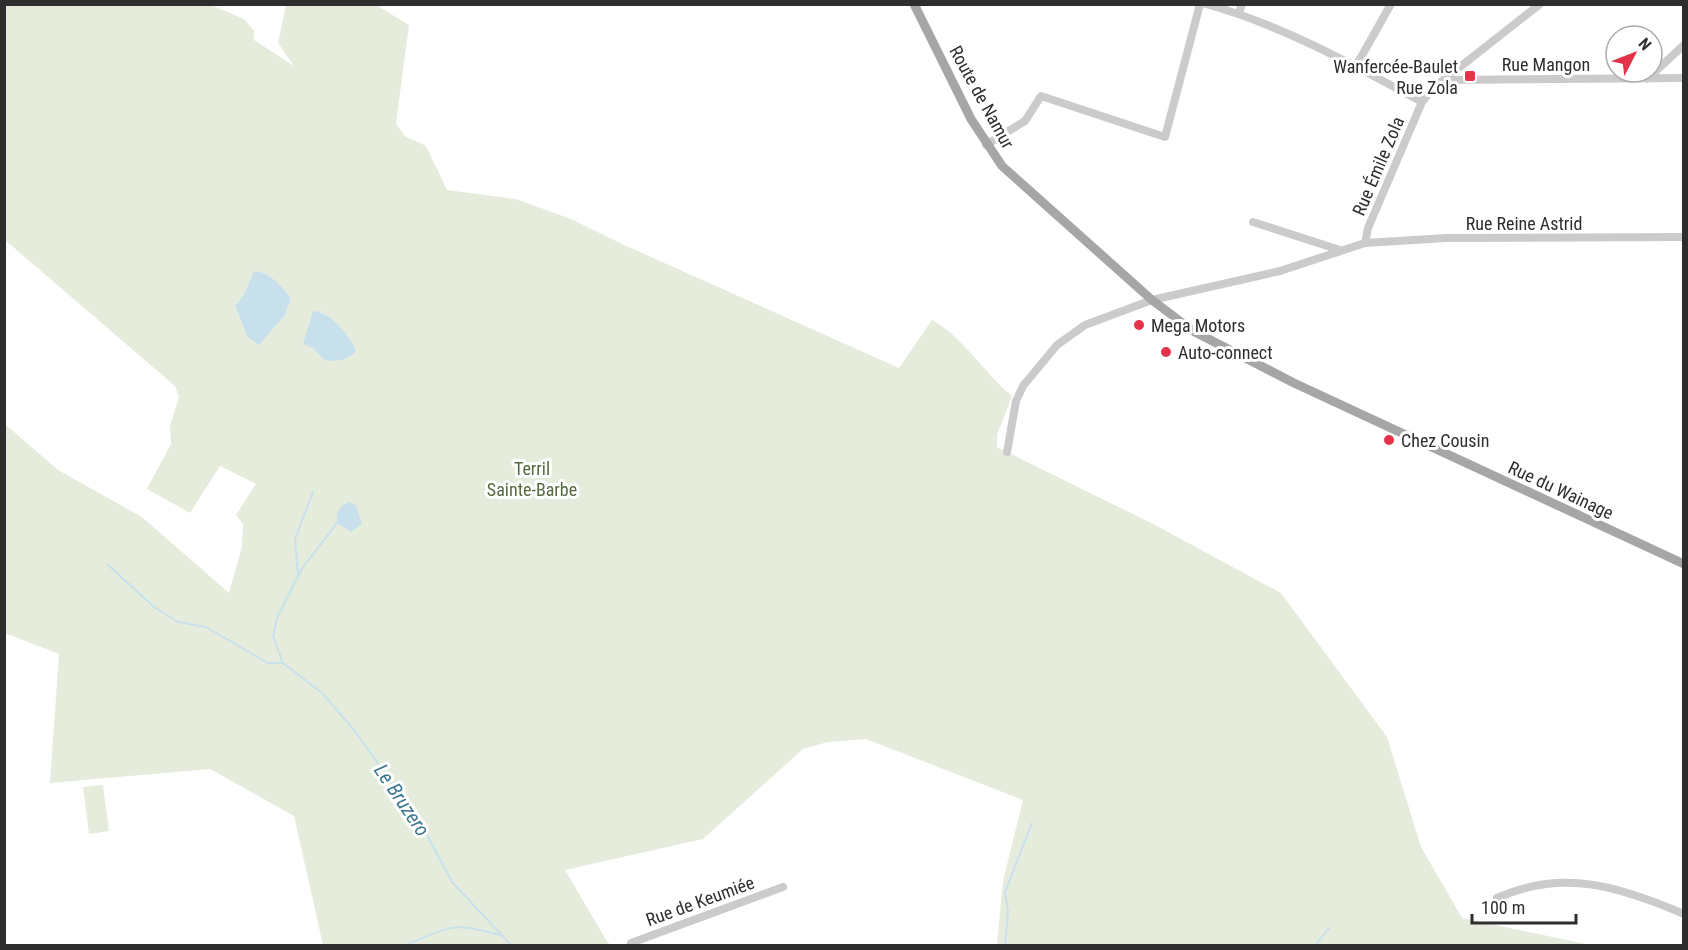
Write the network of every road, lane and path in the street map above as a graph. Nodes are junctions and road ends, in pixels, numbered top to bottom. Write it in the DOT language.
graph roads {
  1 [pos="914,4"];
  2 [pos="1200,4"];
  3 [pos="1206,4"];
  4 [pos="1242,4"];
  5 [pos="1391,4"];
  6 [pos="1540,4"];
  7 [pos="1239,13"];
  8 [pos="1683,45"];
  9 [pos="1664,63"];
  10 [pos="1356,66"];
  11 [pos="1683,78"];
  12 [pos="1604,79"];
  13 [pos="1664,79"];
  14 [pos="1444,80"];
  15 [pos="1422,102"];
  16 [pos="986,145"];
  17 [pos="1253,222"];
  18 [pos="1683,237"];
  19 [pos="1088,243"];
  20 [pos="1365,243"];
  21 [pos="1340,250"];
  22 [pos="1152,300"];
  23 [pos="1007,452"];
  24 [pos="1683,564"];
  25 [pos="783,887"];
  26 [pos="1497,898"];
  27 [pos="1683,914"];
  28 [pos="630,945"];
  1 -- 16 [label="main road, Route de Namur"];
  2 -- 16 [label="street"];
  3 -- 7 [label="street"];
  4 -- 7 [label="street"];
  5 -- 10 [label="street"];
  6 -- 14 [label="street"];
  7 -- 10 [label="street"];
  8 -- 9 [label="street"];
  10 -- 15 [label="street"];
  11 -- 13 [label="street, Rue Mangon"];
  12 -- 14 [label="street, Rue Mangon"];
  14 -- 15 [label="street"];
  15 -- 20 [label="street, Rue Émile Zola"];
  16 -- 19 [label="main road, Route de Namur"];
  17 -- 21 [label="street"];
  18 -- 20 [label="street, Rue Reine Astrid"];
  19 -- 22 [label="main road, Rue du Wainage"];
  20 -- 21 [label="street, Rue Reine Astrid"];
  21 -- 22 [label="street, Rue Reine Astrid"];
  22 -- 23 [label="street, Rue Reine Astrid"];
  22 -- 24 [label="main road, Rue du Wainage"];
  25 -- 28 [label="street, Rue de Keumiée"];
  26 -- 27 [label="street"];
}
